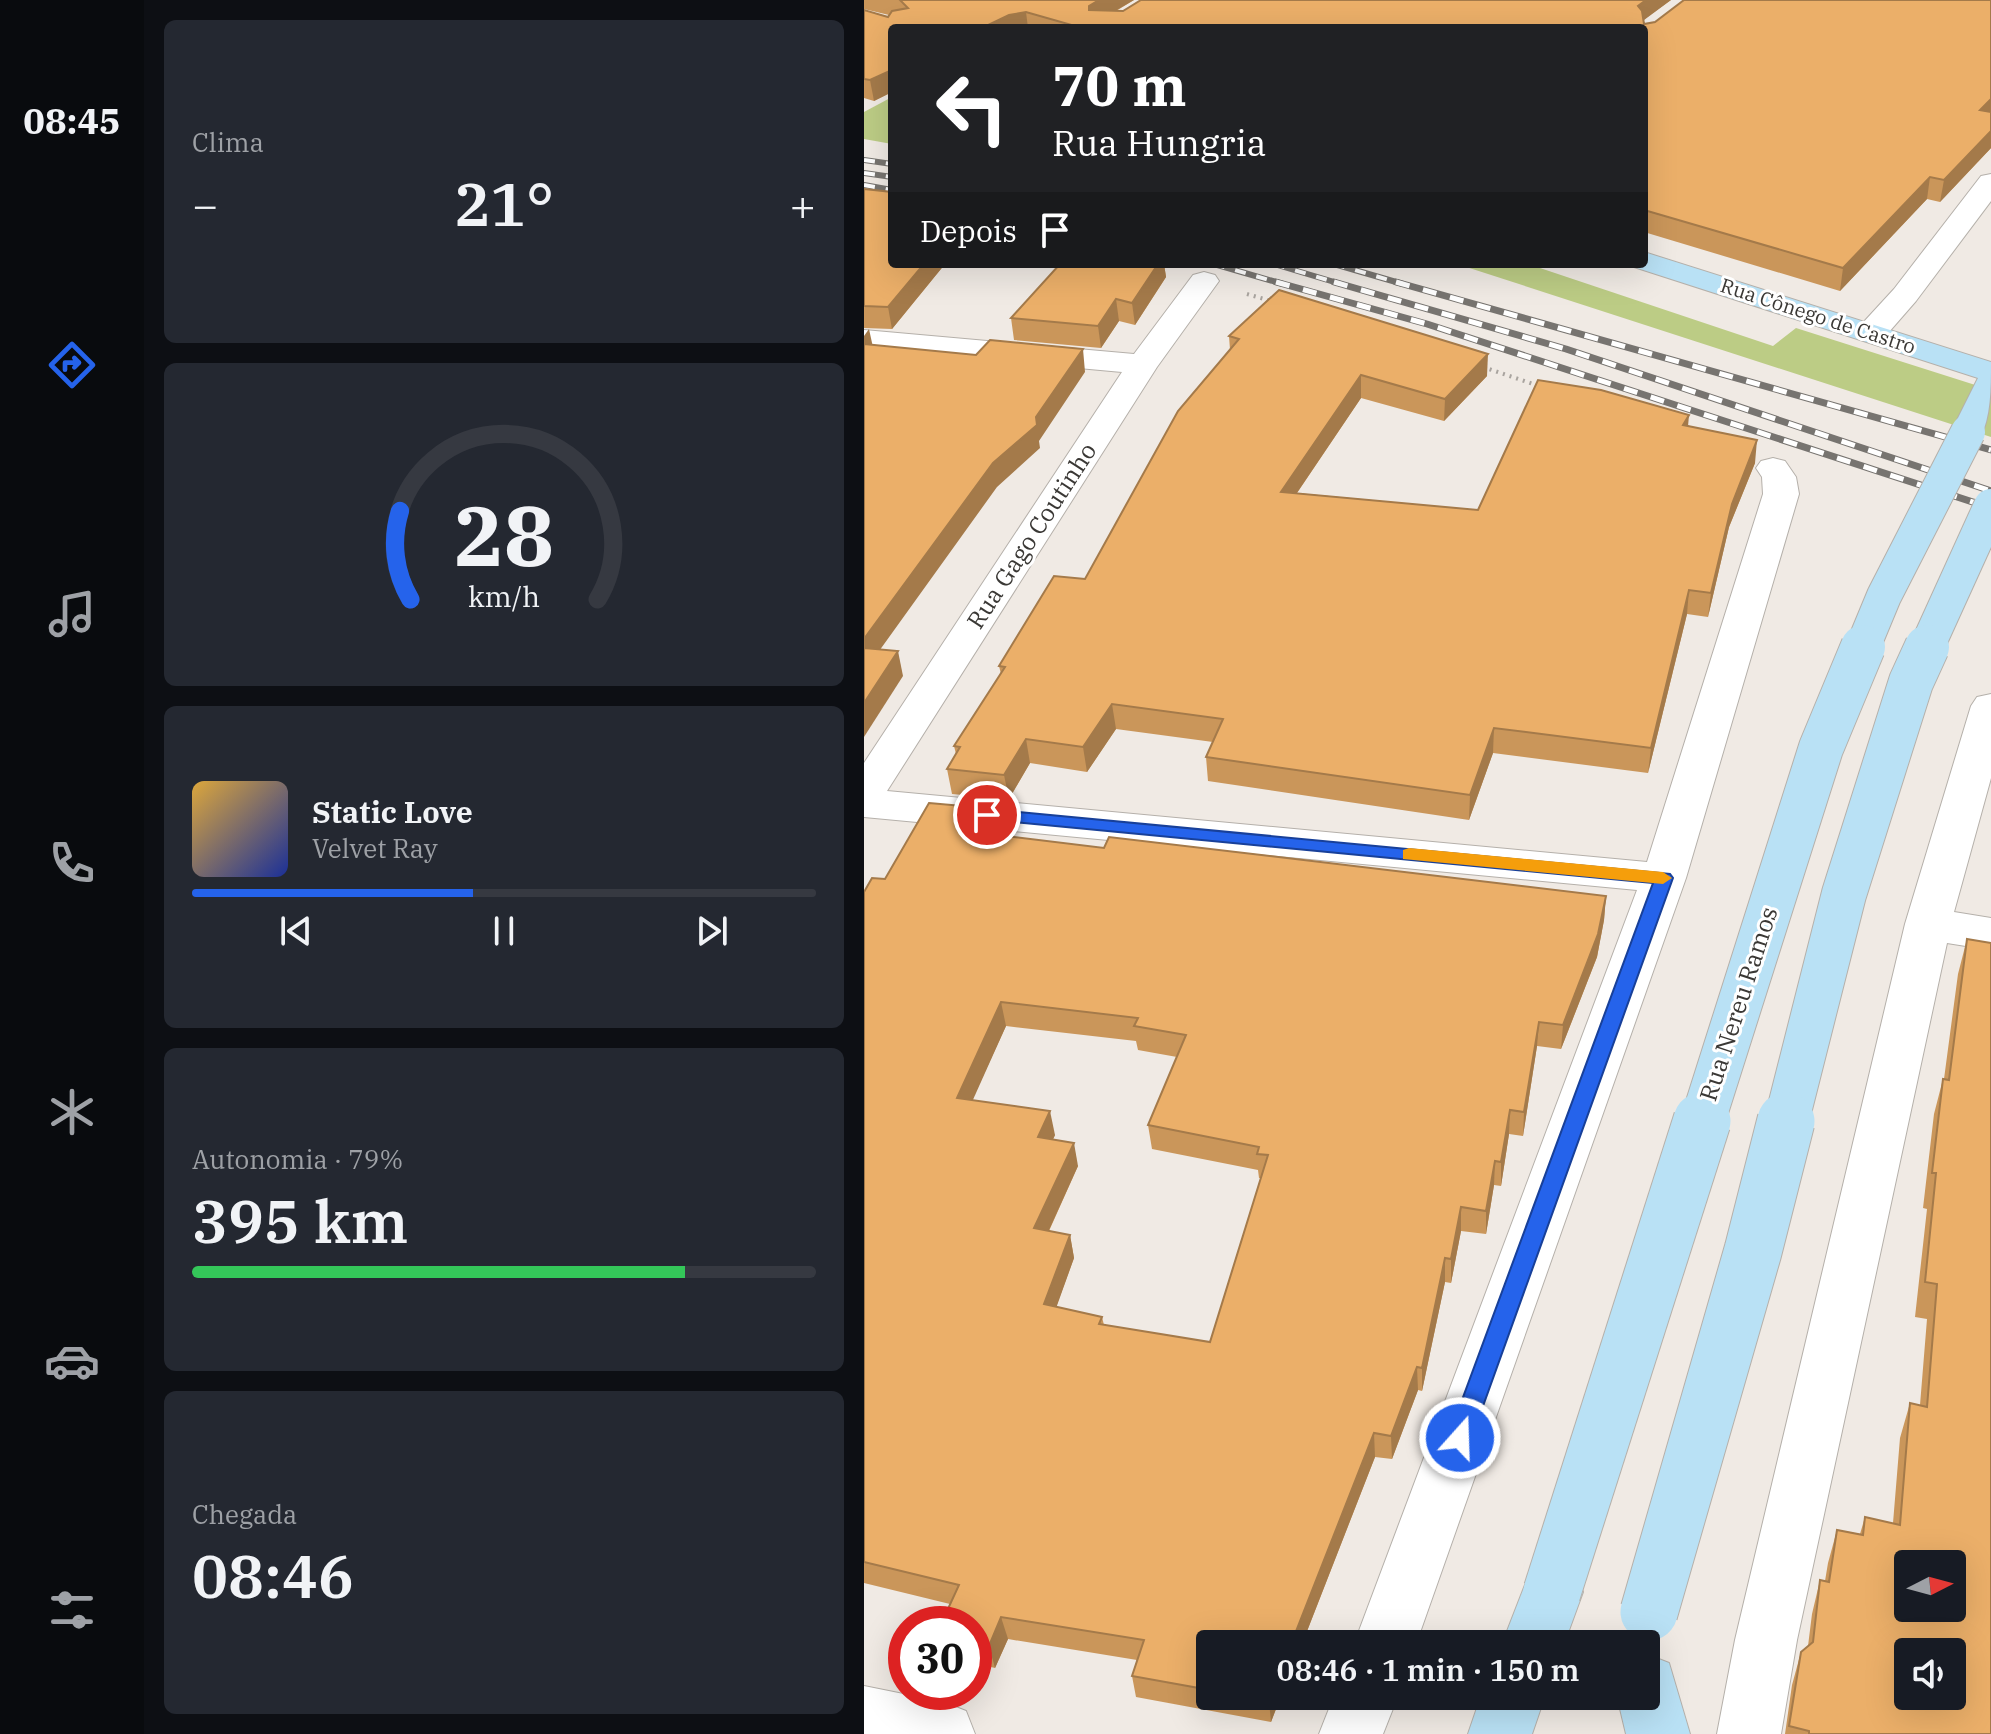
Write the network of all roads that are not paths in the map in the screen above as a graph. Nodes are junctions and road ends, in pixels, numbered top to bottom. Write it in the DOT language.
graph roads {
  1 [pos="1991,182"];
  2 [pos="1648,262"];
  3 [pos="1204,281"];
  4 [pos="1871,333"];
  5 [pos="864,339"];
  6 [pos="1143,364"];
  7 [pos="1991,372"];
  8 [pos="1991,383"];
  9 [pos="1773,468"];
  10 [pos="1991,506"];
  11 [pos="1991,706"];
  12 [pos="864,795"];
  13 [pos="864,803"];
  14 [pos="1664,878"];
  15 [pos="1928,924"];
  16 [pos="1991,934"];
  17 [pos="1542,1618"];
  18 [pos="1645,1628"];
  19 [pos="1390,1630"];
  20 [pos="1508,1710"];
  21 [pos="1652,1710"];
  22 [pos="864,1718"];
  23 [pos="943,1734"];
  24 [pos="1500,1734"];
  25 [pos="1658,1734"];
  26 [pos="1749,1734"];
  1 -- 4 [label="street"];
  2 -- 4 [label="street, Rua Cônego de Castro"];
  3 -- 6 [label="street, Rua Gago Coutinho"];
  4 -- 7 [label="street, Rua Cônego de Castro"];
  5 -- 6 [label="street"];
  6 -- 12 [label="street, Rua Gago Coutinho"];
  8 -- 17 [label="street, Rua Nereu Ramos, bridge"];
  9 -- 14 [label="street"];
  10 -- 18 [label="street, bridge"];
  11 -- 15 [label="street"];
  13 -- 14 [label="street"];
  14 -- 19 [label="street"];
  15 -- 16 [label="street"];
  15 -- 26 [label="street"];
  20 -- 24 [label="street"];
  21 -- 25 [label="street"];
  22 -- 23 [label="street"];
}
